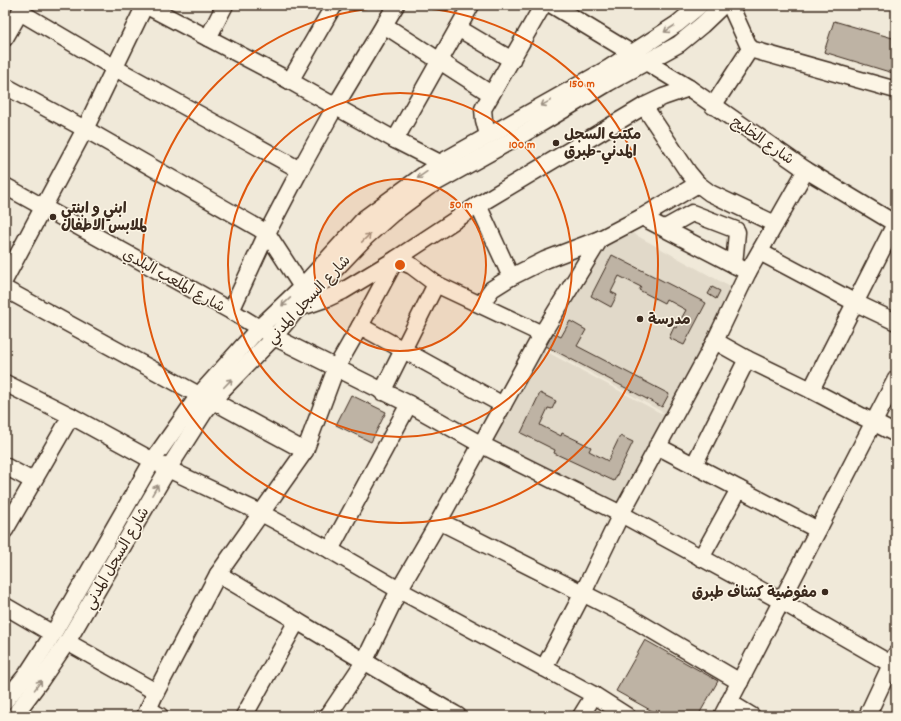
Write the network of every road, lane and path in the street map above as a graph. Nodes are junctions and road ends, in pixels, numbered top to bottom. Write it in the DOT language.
graph roads {
  1 [pos="145,5"];
  2 [pos="225,5"];
  3 [pos="334,5"];
  4 [pos="396,5"];
  5 [pos="471,5"];
  6 [pos="543,5"];
  7 [pos="552,5"];
  8 [pos="700,5"];
  9 [pos="723,5"];
  10 [pos="730,5"];
  11 [pos="22,8"];
  12 [pos="384,25"];
  13 [pos="458,28"];
  14 [pos="5,38"];
  15 [pos="208,38"];
  16 [pos="750,49"];
  17 [pos="631,53"];
  18 [pos="512,60"];
  19 [pos="440,61"];
  20 [pos="646,63"];
  21 [pos="115,68"];
  22 [pos="290,81"];
  23 [pos="5,86"];
  24 [pos="689,88"];
  25 [pos="896,90"];
  26 [pos="491,94"];
  27 [pos="336,105"];
  28 [pos="644,106"];
  29 [pos="713,106"];
  30 [pos="85,129"];
  31 [pos="488,135"];
  32 [pos="395,140"];
  33 [pos="440,162"];
  34 [pos="300,170"];
  35 [pos="806,170"];
  36 [pos="698,184"];
  37 [pos="5,186"];
  38 [pos="478,205"];
  39 [pos="43,207"];
  40 [pos="642,217"];
  41 [pos="896,223"];
  42 [pos="775,224"];
  43 [pos="665,228"];
  44 [pos="267,233"];
  45 [pos="600,239"];
  46 [pos="760,252"];
  47 [pos="396,259"];
  48 [pos="741,269"];
  49 [pos="511,277"];
  50 [pos="5,279"];
  51 [pos="436,284"];
  52 [pos="302,287"];
  53 [pos="5,289"];
  54 [pos="856,303"];
  55 [pos="481,304"];
  56 [pos="298,308"];
  57 [pos="231,311"];
  58 [pos="896,322"];
  59 [pos="360,326"];
  60 [pos="259,328"];
  61 [pos="542,334"];
  62 [pos="274,337"];
  63 [pos="715,341"];
  64 [pos="403,349"];
  65 [pos="747,359"];
  66 [pos="336,368"];
  67 [pos="896,379"];
  68 [pos="5,382"];
  69 [pos="811,390"];
  70 [pos="382,392"];
  71 [pos="206,398"];
  72 [pos="409,404"];
  73 [pos="503,405"];
  74 [pos="71,416"];
  75 [pos="873,423"];
  76 [pos="896,434"];
  77 [pos="482,445"];
  78 [pos="657,446"];
  79 [pos="305,451"];
  80 [pos="153,460"];
  81 [pos="694,465"];
  82 [pos="5,466"];
  83 [pos="168,469"];
  84 [pos="33,481"];
  85 [pos="739,489"];
  86 [pos="261,513"];
  87 [pos="621,514"];
  88 [pos="439,521"];
  89 [pos="5,530"];
  90 [pos="818,530"];
  91 [pos="330,550"];
  92 [pos="701,558"];
  93 [pos="218,574"];
  94 [pos="399,590"];
  95 [pos="583,593"];
  96 [pos="781,602"];
  97 [pos="5,606"];
  98 [pos="297,621"];
  99 [pos="60,638"];
  100 [pos="364,662"];
  101 [pos="894,662"];
  102 [pos="544,668"];
  103 [pos="740,682"];
  104 [pos="156,692"];
  105 [pos="594,695"];
  106 [pos="5,701"];
  107 [pos="725,709"];
  108 [pos="151,714"];
  109 [pos="872,714"];
  110 [pos="14,716"];
  111 [pos="244,716"];
  112 [pos="328,716"];
  113 [pos="458,716"];
  114 [pos="581,716"];
  115 [pos="627,716"];
  116 [pos="752,716"];
  1 -- 15 [label="street"];
  1 -- 21 [label="street"];
  2 -- 15 [label="street"];
  3 -- 22 [label="street"];
  4 -- 12 [label="street"];
  5 -- 13 [label="street"];
  6 -- 18 [label="street"];
  7 -- 17 [label="street, شارع الخليج"];
  8 -- 17 [label="street, شارع السجل المدني, one-way"];
  9 -- 20 [label="street, شارع السجل المدني"];
  10 -- 16 [label="street"];
  11 -- 14 [label="street"];
  11 -- 21 [label="street"];
  12 -- 19 [label="street"];
  12 -- 27 [label="street"];
  13 -- 18 [label="street"];
  13 -- 19 [label="street"];
  15 -- 22 [label="street"];
  16 -- 25 [label="street"];
  16 -- 29 [label="street"];
  17 -- 20 [label="street, شارع الخليج"];
  17 -- 31 [label="street, شارع السجل المدني, one-way"];
  18 -- 26 [label="street"];
  19 -- 26 [label="street"];
  19 -- 32 [label="street"];
  20 -- 24 [label="street, شارع الخليج"];
  56 -- 20 [label="street, شارع السجل المدني, one-way"];
  21 -- 30 [label="street"];
  21 -- 34 [label="street"];
  22 -- 27 [label="street"];
  23 -- 30 [label="street"];
  24 -- 28 [label="street"];
  24 -- 29 [label="street, شارع الخليج"];
  26 -- 31 [label="street"];
  27 -- 32 [label="street"];
  27 -- 34 [label="street"];
  28 -- 36 [label="street"];
  28 -- 38 [label="street"];
  29 -- 35 [label="street, شارع الخليج"];
  30 -- 39 [label="street"];
  30 -- 44 [label="street"];
  31 -- 33 [label="street, شارع السجل المدني"];
  32 -- 33 [label="street"];
  33 -- 52 [label="street, شارع السجل المدني, one-way"];
  34 -- 44 [label="street"];
  35 -- 41 [label="street, شارع الخليج"];
  35 -- 42 [label="street"];
  36 -- 40 [label="street"];
  36 -- 42 [label="street"];
  37 -- 39 [label="street, شارع الملعب البلدي"];
  38 -- 47 [label="street"];
  38 -- 49 [label="street"];
  39 -- 50 [label="street"];
  39 -- 57 [label="street, شارع الملعب البلدي"];
  40 -- 43 [label="street"];
  40 -- 45 [label="street"];
  41 -- 54 [label="street"];
  42 -- 46 [label="street"];
  43 -- 48 [label="street"];
  43 -- 48 [label="street"];
  44 -- 52 [label="street"];
  44 -- 57 [label="street"];
  45 -- 49 [label="street"];
  45 -- 61 [label="street"];
  46 -- 48 [label="street"];
  46 -- 54 [label="street"];
  47 -- 51 [label="street"];
  47 -- 56 [label="street"];
  47 -- 59 [label="street"];
  48 -- 63 [label="street"];
  49 -- 55 [label="street"];
  51 -- 55 [label="street"];
  51 -- 64 [label="street"];
  52 -- 60 [label="street, شارع السجل المدني, one-way"];
  53 -- 71 [label="street"];
  54 -- 58 [label="street"];
  54 -- 69 [label="street"];
  55 -- 61 [label="street"];
  56 -- 62 [label="street, شارع السجل المدني"];
  57 -- 60 [label="street, شارع الملعب البلدي"];
  59 -- 64 [label="street"];
  59 -- 66 [label="street"];
  60 -- 62 [label="street, شارع الملعب البلدي"];
  60 -- 71 [label="street, شارع السجل المدني"];
  61 -- 73 [label="street"];
  62 -- 66 [label="street, شارع الملعب البلدي"];
  71 -- 62 [label="street, شارع السجل المدني, one-way"];
  63 -- 65 [label="street"];
  63 -- 78 [label="street"];
  64 -- 70 [label="street"];
  64 -- 73 [label="street"];
  65 -- 69 [label="street"];
  65 -- 81 [label="street"];
  66 -- 70 [label="street, شارع الملعب البلدي"];
  66 -- 79 [label="street"];
  67 -- 75 [label="street"];
  68 -- 74 [label="street"];
  69 -- 75 [label="street"];
  70 -- 72 [label="street, شارع الملعب البلدي"];
  71 -- 79 [label="street"];
  71 -- 80 [label="street, شارع السجل المدني"];
  71 -- 83 [label="street, شارع السجل المدني"];
  72 -- 77 [label="street, شارع الملعب البلدي"];
  72 -- 91 [label="street"];
  73 -- 77 [label="street"];
  74 -- 80 [label="street"];
  74 -- 84 [label="street"];
  75 -- 76 [label="street"];
  75 -- 90 [label="street"];
  77 -- 87 [label="street, شارع الملعب البلدي"];
  77 -- 88 [label="street"];
  78 -- 81 [label="street"];
  78 -- 87 [label="street"];
  79 -- 86 [label="street"];
  80 -- 83 [label="street"];
  80 -- 99 [label="street, شارع السجل المدني"];
  81 -- 85 [label="street"];
  82 -- 84 [label="street"];
  83 -- 86 [label="street"];
  99 -- 83 [label="street, شارع السجل المدني, one-way"];
  84 -- 89 [label="street"];
  85 -- 90 [label="street"];
  85 -- 92 [label="street"];
  86 -- 91 [label="street"];
  86 -- 93 [label="street"];
  87 -- 92 [label="street, شارع الملعب البلدي"];
  87 -- 95 [label="street"];
  88 -- 94 [label="street"];
  88 -- 95 [label="street"];
  90 -- 96 [label="street"];
  91 -- 94 [label="street"];
  92 -- 96 [label="street, شارع الملعب البلدي"];
  93 -- 98 [label="street"];
  93 -- 104 [label="street"];
  94 -- 100 [label="street"];
  94 -- 102 [label="street"];
  95 -- 102 [label="street"];
  95 -- 103 [label="street"];
  96 -- 101 [label="street, شارع الملعب البلدي"];
  96 -- 103 [label="street"];
  97 -- 99 [label="street"];
  98 -- 100 [label="street"];
  98 -- 111 [label="street"];
  99 -- 104 [label="street"];
  99 -- 106 [label="street, شارع السجل المدني"];
  110 -- 99 [label="street, شارع السجل المدني, one-way"];
  100 -- 112 [label="street"];
  100 -- 113 [label="street"];
  101 -- 109 [label="street"];
  102 -- 105 [label="street"];
  103 -- 107 [label="street"];
  104 -- 108 [label="street"];
  105 -- 114 [label="street"];
  105 -- 115 [label="street"];
  107 -- 116 [label="street"];
}
